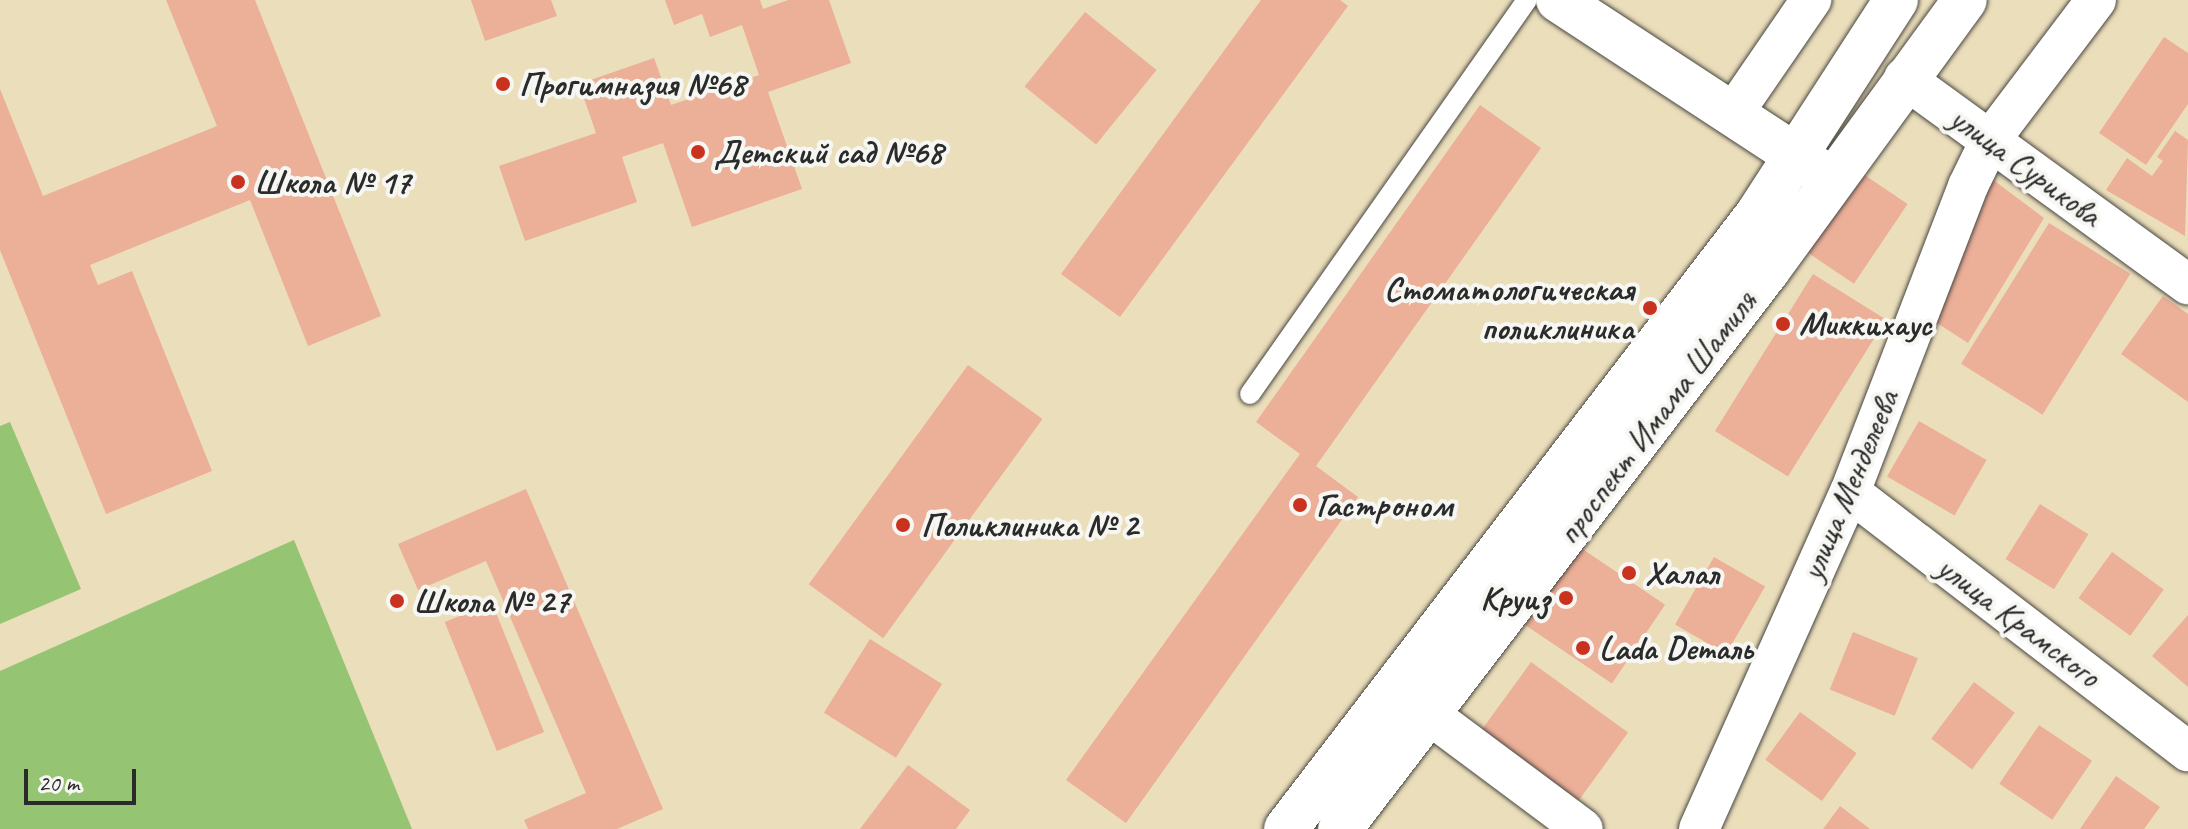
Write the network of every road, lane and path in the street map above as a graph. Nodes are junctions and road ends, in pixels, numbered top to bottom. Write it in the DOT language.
graph roads {
  1 [pos="1527,0"];
  2 [pos="1558,0"];
  3 [pos="1811,0"];
  4 [pos="1896,0"];
  5 [pos="1965,0"];
  6 [pos="2096,0"];
  7 [pos="1867,46"];
  8 [pos="1904,78"];
  9 [pos="1732,115"];
  10 [pos="1991,139"];
  11 [pos="1794,154"];
  12 [pos="1834,180"];
  13 [pos="2188,284"];
  14 [pos="1250,394"];
  15 [pos="1850,492"];
  16 [pos="1394,688"];
  17 [pos="1429,713"];
  18 [pos="2188,751"];
  19 [pos="1286,829"];
  20 [pos="1340,829"];
  21 [pos="1583,829"];
  22 [pos="1699,829"];
  1 -- 14 [label="lane"];
  2 -- 9 [label="main road"];
  3 -- 9 [label="street"];
  4 -- 7 [label="main road, проспект Имама Шамиля"];
  5 -- 8 [label="main road, проспект Имама Шамиля"];
  6 -- 10 [label="street, улица Менделеева"];
  7 -- 8 [label="main road, улица Сурикова"];
  7 -- 11 [label="main road, проспект Имама Шамиля"];
  8 -- 10 [label="street, улица Сурикова"];
  8 -- 12 [label="main road, проспект Имама Шамиля"];
  9 -- 11 [label="main road"];
  10 -- 13 [label="street, улица Сурикова"];
  10 -- 15 [label="street, улица Менделеева"];
  11 -- 12 [label="main road"];
  11 -- 16 [label="main road, проспект Имама Шамиля"];
  12 -- 17 [label="main road, проспект Имама Шамиля"];
  15 -- 18 [label="street, улица Крамского"];
  15 -- 22 [label="street, улица Менделеева"];
  16 -- 17 [label="street"];
  16 -- 19 [label="main road, проспект Имама Шамиля"];
  17 -- 20 [label="main road, проспект Имама Шамиля"];
  17 -- 21 [label="street"];
}
